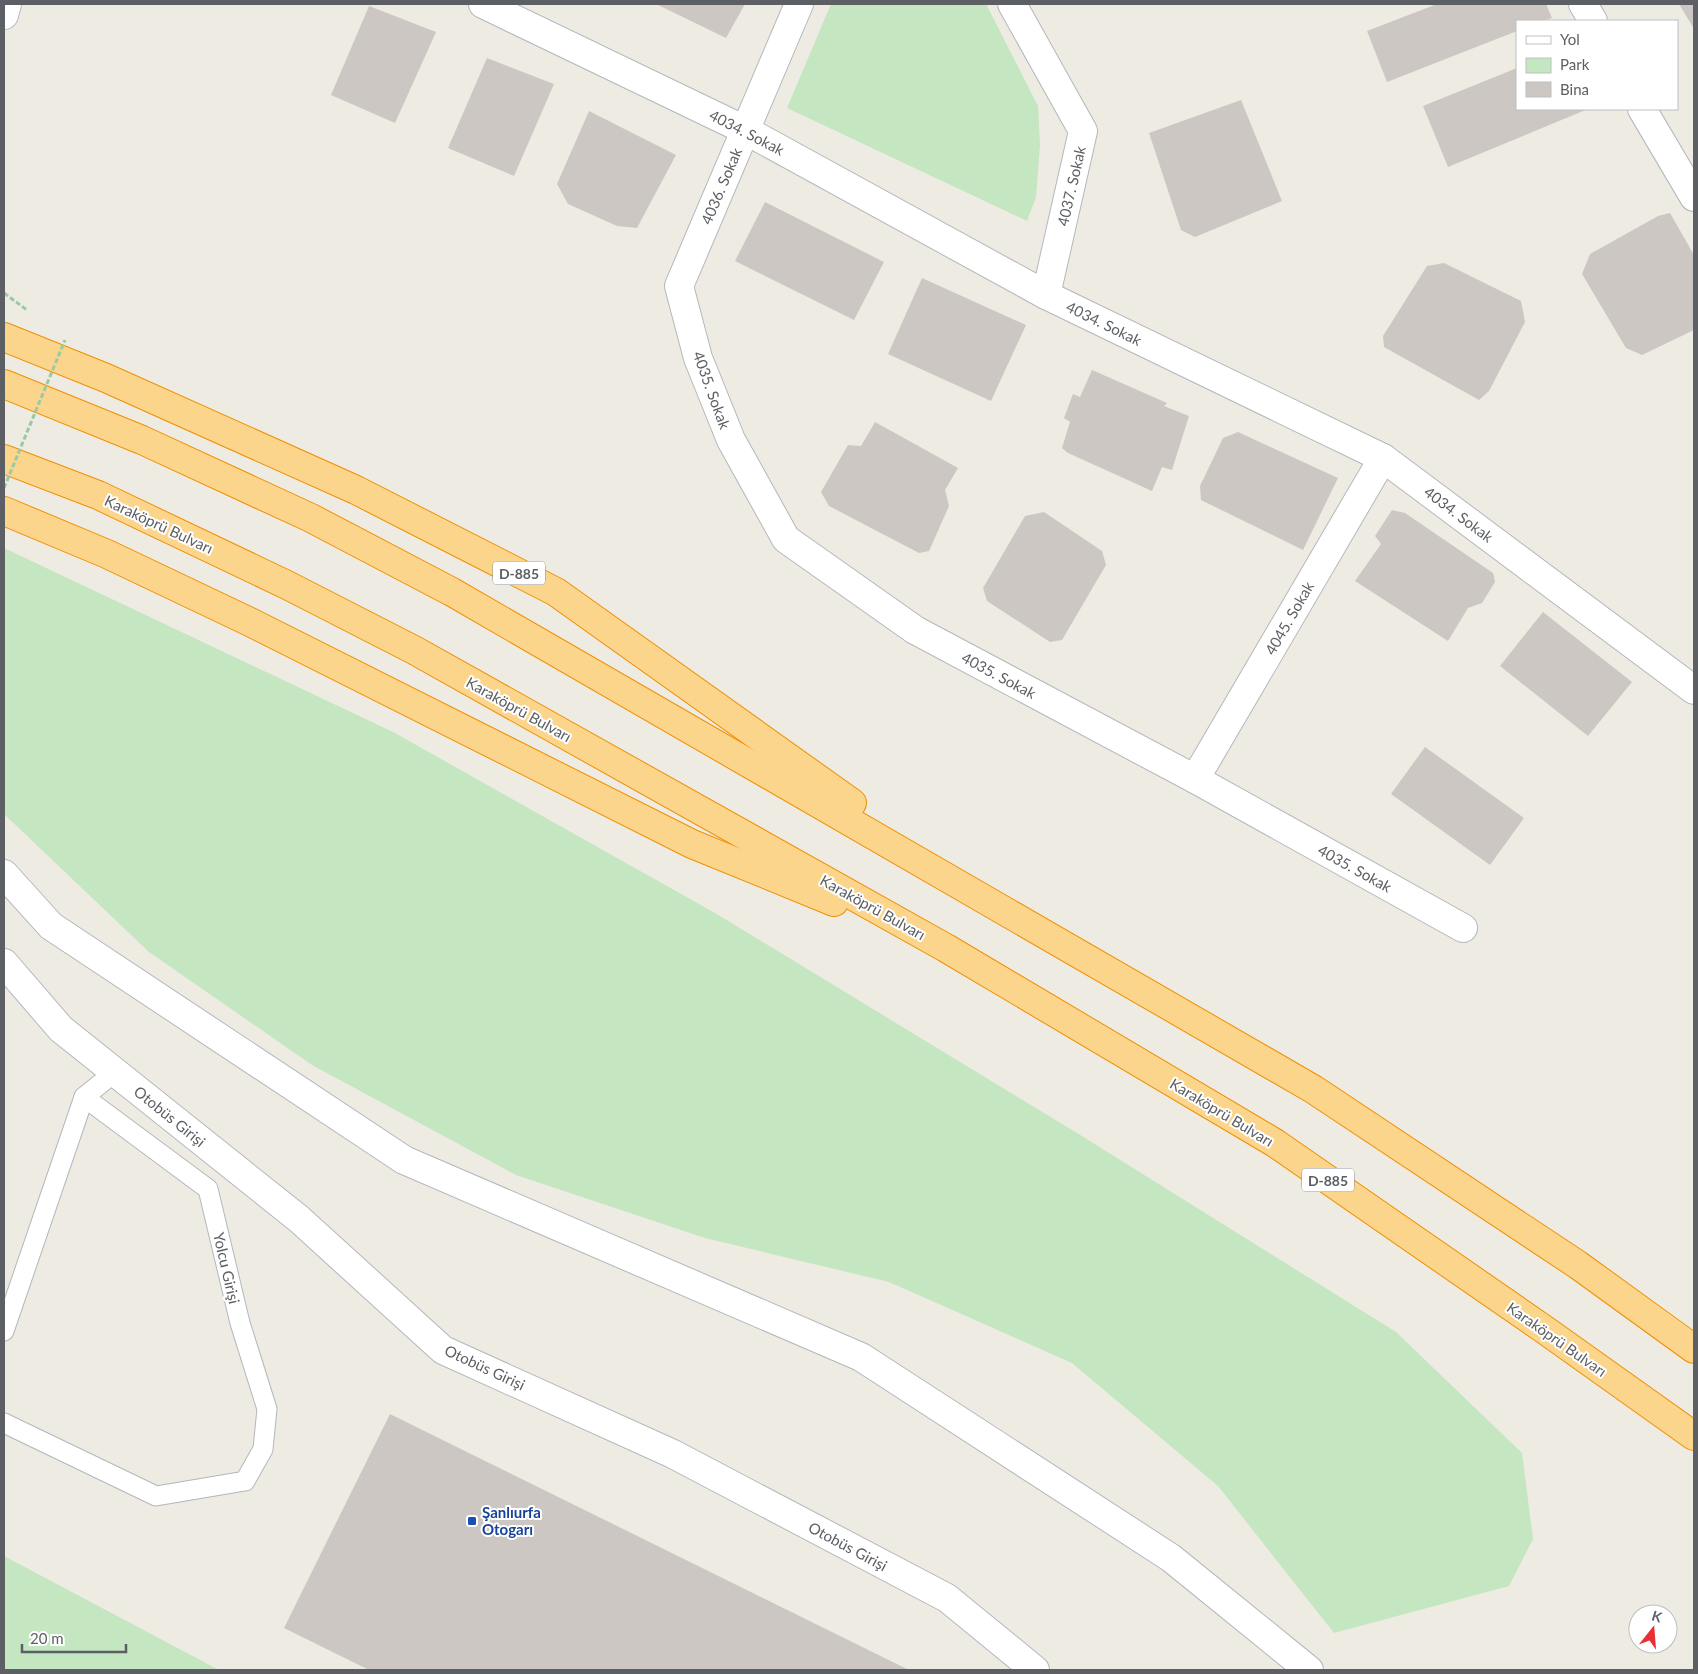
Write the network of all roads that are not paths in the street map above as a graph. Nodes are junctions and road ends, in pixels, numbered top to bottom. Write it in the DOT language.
graph roads {
  1 [pos="6,4"];
  2 [pos="483,4"];
  3 [pos="799,4"];
  4 [pos="1012,4"];
  5 [pos="1583,4"];
  6 [pos="4,15"];
  7 [pos="1592,20"];
  8 [pos="1643,110"];
  9 [pos="745,130"];
  10 [pos="1694,197"];
  11 [pos="679,286"];
  12 [pos="1046,295"];
  13 [pos="4,337"];
  14 [pos="4,384"];
  15 [pos="1383,458"];
  16 [pos="4,459"];
  17 [pos="4,512"];
  18 [pos="1694,690"];
  19 [pos="1195,779"];
  20 [pos="4,874"];
  21 [pos="984,897"];
  22 [pos="1463,928"];
  23 [pos="946,948"];
  24 [pos="4,963"];
  25 [pos="115,1072"];
  26 [pos="84,1097"];
  27 [pos="4,1331"];
  28 [pos="1694,1349"];
  29 [pos="4,1423"];
  30 [pos="1694,1436"];
  31 [pos="1035,1670"];
  32 [pos="1309,1670"];
  1 -- 6 [label="street"];
  2 -- 9 [label="street, 4034. Sokak"];
  3 -- 9 [label="street, 4036. Sokak"];
  4 -- 12 [label="street, 4037. Sokak"];
  5 -- 7 [label="street"];
  8 -- 10 [label="street"];
  9 -- 11 [label="street, 4036. Sokak"];
  9 -- 12 [label="street, 4034. Sokak"];
  11 -- 19 [label="street, 4035. Sokak"];
  12 -- 15 [label="street, 4034. Sokak"];
  13 -- 21 [label="highway, D-885"];
  14 -- 21 [label="highway"];
  15 -- 18 [label="street, 4034. Sokak"];
  15 -- 19 [label="street, 4045. Sokak"];
  16 -- 23 [label="highway, Karaköprü Bulvarı"];
  17 -- 23 [label="highway, D-885"];
  19 -- 22 [label="street, 4035. Sokak"];
  20 -- 32 [label="street"];
  21 -- 28 [label="highway, D-885"];
  23 -- 30 [label="highway, Karaköprü Bulvarı / D-885"];
  24 -- 25 [label="street, Otobüs Girişi"];
  25 -- 26 [label="lane"];
  25 -- 31 [label="street, Otobüs Girişi"];
  26 -- 27 [label="lane"];
  26 -- 29 [label="lane, Yolcu Girişi"];
}
